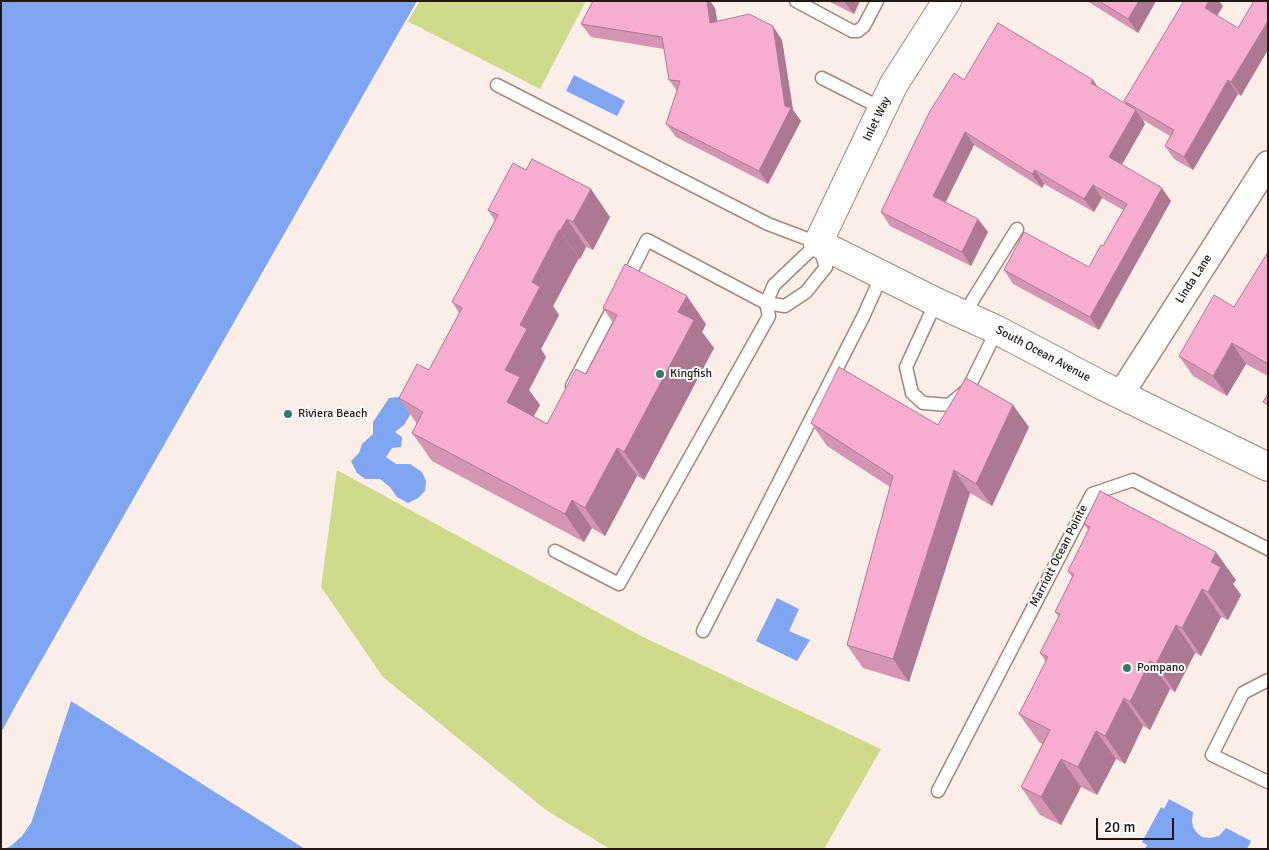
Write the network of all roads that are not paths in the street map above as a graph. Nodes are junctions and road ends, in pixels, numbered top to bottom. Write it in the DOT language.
graph roads {
  1 [pos="796,1"];
  2 [pos="877,1"];
  3 [pos="946,1"];
  4 [pos="822,78"];
  5 [pos="497,85"];
  6 [pos="881,108"];
  7 [pos="1268,164"];
  8 [pos="1017,229"];
  9 [pos="818,243"];
  10 [pos="882,275"];
  11 [pos="936,302"];
  12 [pos="766,303"];
  13 [pos="964,314"];
  14 [pos="997,330"];
  15 [pos="1121,394"];
  16 [pos="568,395"];
  17 [pos="1268,467"];
  18 [pos="1268,549"];
  19 [pos="556,551"];
  20 [pos="703,631"];
  21 [pos="1268,680"];
  22 [pos="1268,782"];
  23 [pos="938,791"];
  1 -- 2 [label="lane"];
  3 -- 6 [label="street, Inlet Way"];
  4 -- 6 [label="lane"];
  5 -- 9 [label="lane"];
  6 -- 9 [label="street, Inlet Way"];
  7 -- 15 [label="street, Linda Lane"];
  8 -- 13 [label="lane"];
  9 -- 10 [label="street, South Ocean Avenue"];
  9 -- 12 [label="lane"];
  9 -- 12 [label="lane"];
  10 -- 11 [label="street, South Ocean Avenue"];
  10 -- 20 [label="lane"];
  11 -- 13 [label="street, South Ocean Avenue"];
  11 -- 14 [label="lane"];
  12 -- 16 [label="lane"];
  12 -- 19 [label="lane"];
  13 -- 14 [label="street, South Ocean Avenue"];
  14 -- 15 [label="street, South Ocean Avenue"];
  15 -- 17 [label="street, South Ocean Avenue"];
  18 -- 23 [label="lane, Marriott Ocean Pointe"];
  21 -- 22 [label="lane"];
}
